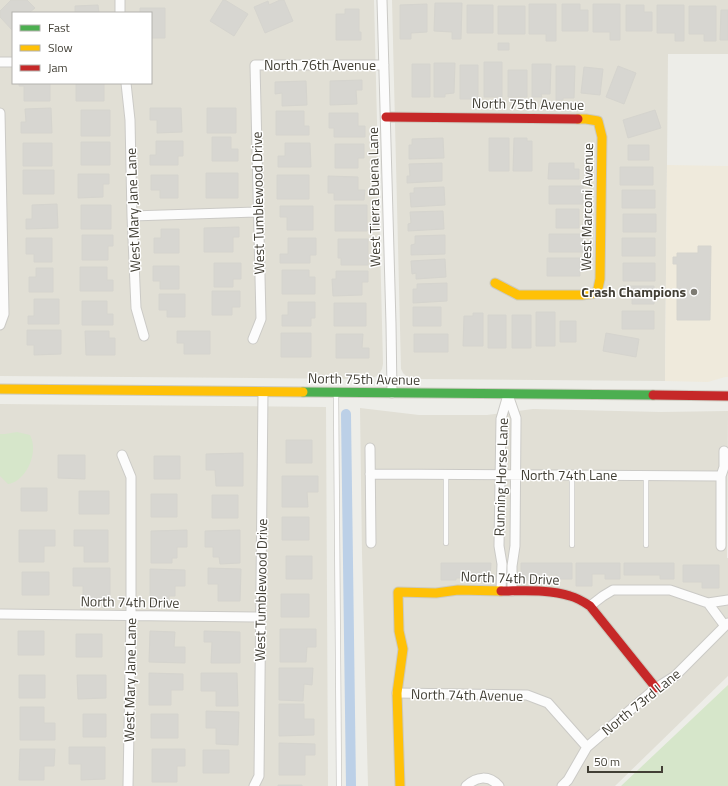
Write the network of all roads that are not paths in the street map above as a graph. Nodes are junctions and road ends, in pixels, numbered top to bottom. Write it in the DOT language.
graph roads {
  1 [pos="120,0"];
  2 [pos="382,0"];
  3 [pos="120,12"];
  4 [pos="0,62"];
  5 [pos="12,62"];
  6 [pos="255,65"];
  7 [pos="384,65"];
  8 [pos="126,84"];
  9 [pos="0,113"];
  10 [pos="386,117"];
  11 [pos="598,121"];
  12 [pos="259,212"];
  13 [pos="132,216"];
  14 [pos="495,283"];
  15 [pos="0,325"];
  16 [pos="144,336"];
  17 [pos="253,339"];
  18 [pos="0,389"];
  19 [pos="263,392"];
  20 [pos="336,393"];
  21 [pos="392,393"];
  22 [pos="508,395"];
  23 [pos="728,396"];
  24 [pos="370,448"];
  25 [pos="724,451"];
  26 [pos="122,455"];
  27 [pos="370,474"];
  28 [pos="446,474"];
  29 [pos="500,475"];
  30 [pos="516,475"];
  31 [pos="572,475"];
  32 [pos="646,476"];
  33 [pos="721,476"];
  34 [pos="371,543"];
  35 [pos="446,544"];
  36 [pos="572,545"];
  37 [pos="646,545"];
  38 [pos="499,546"];
  39 [pos="515,546"];
  40 [pos="721,546"];
  41 [pos="502,591"];
  42 [pos="512,591"];
  43 [pos="728,600"];
  44 [pos="708,603"];
  45 [pos="590,606"];
  46 [pos="0,614"];
  47 [pos="131,616"];
  48 [pos="260,617"];
  49 [pos="726,625"];
  50 [pos="656,688"];
  51 [pos="397,693"];
  52 [pos="587,747"];
  53 [pos="128,786"];
  54 [pos="254,786"];
  55 [pos="339,786"];
  56 [pos="400,786"];
  57 [pos="466,786"];
  58 [pos="499,786"];
  59 [pos="562,786"];
  1 -- 3 [label="street"];
  2 -- 7 [label="street, West Tierra Buena Lane"];
  4 -- 5 [label="street"];
  6 -- 7 [label="street, North 76th Avenue"];
  6 -- 12 [label="street, West Tumblewood Drive"];
  7 -- 10 [label="street, West Tierra Buena Lane"];
  8 -- 13 [label="street, West Mary Jane Lane"];
  9 -- 15 [label="street"];
  10 -- 11 [label="street, North 75th Avenue"];
  10 -- 21 [label="street, West Tierra Buena Lane"];
  11 -- 14 [label="street, West Marconi Avenue"];
  12 -- 13 [label="street"];
  12 -- 17 [label="street, West Tumblewood Drive"];
  13 -- 16 [label="street, West Mary Jane Lane"];
  18 -- 19 [label="street, North 75th Avenue"];
  19 -- 20 [label="street, North 75th Avenue"];
  19 -- 48 [label="street, West Tumblewood Drive"];
  20 -- 21 [label="street, North 75th Avenue"];
  20 -- 55 [label="lane"];
  21 -- 22 [label="street, North 75th Avenue"];
  22 -- 23 [label="street, North 75th Avenue"];
  22 -- 29 [label="street, Running Horse Lane"];
  22 -- 30 [label="street, Running Horse Lane"];
  24 -- 27 [label="street"];
  25 -- 33 [label="street"];
  26 -- 47 [label="street, West Mary Jane Lane"];
  27 -- 28 [label="street, North 74th Lane"];
  27 -- 34 [label="street"];
  28 -- 29 [label="street, North 74th Lane"];
  28 -- 35 [label="lane"];
  29 -- 30 [label="street, North 74th Lane"];
  29 -- 38 [label="street, Running Horse Lane"];
  30 -- 31 [label="street, North 74th Lane"];
  30 -- 39 [label="street, Running Horse Lane"];
  31 -- 32 [label="street, North 74th Lane"];
  31 -- 36 [label="lane"];
  32 -- 33 [label="street, North 74th Lane"];
  32 -- 37 [label="lane"];
  33 -- 40 [label="street"];
  38 -- 39 [label="street"];
  38 -- 41 [label="street, Running Horse Lane"];
  39 -- 42 [label="street, Running Horse Lane"];
  41 -- 42 [label="street, North 74th Drive"];
  41 -- 51 [label="street, North 74th Drive"];
  42 -- 45 [label="street, North 74th Drive"];
  43 -- 44 [label="street"];
  44 -- 45 [label="street"];
  44 -- 49 [label="street"];
  45 -- 50 [label="street"];
  46 -- 47 [label="street, North 74th Drive"];
  47 -- 48 [label="street, North 74th Drive"];
  47 -- 53 [label="street, West Mary Jane Lane"];
  48 -- 54 [label="street, West Tumblewood Drive"];
  49 -- 50 [label="street, North 73rd Lane"];
  50 -- 52 [label="street, North 73rd Lane"];
  51 -- 52 [label="street, North 74th Avenue"];
  51 -- 56 [label="street"];
  52 -- 59 [label="street, North 73rd Lane"];
  57 -- 58 [label="street"];
}
